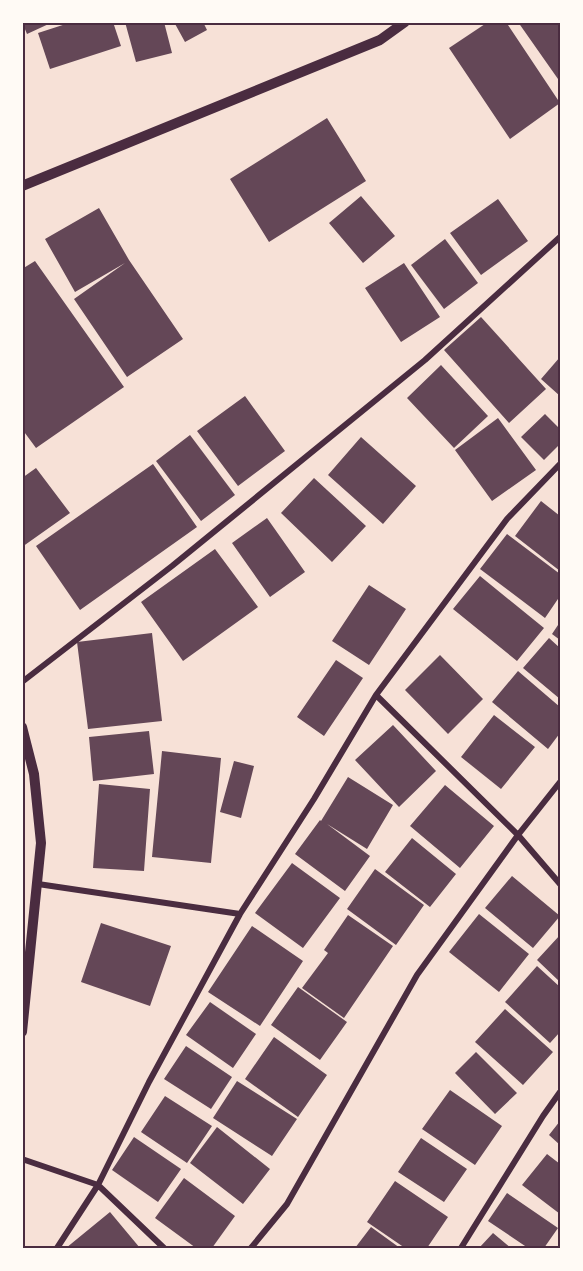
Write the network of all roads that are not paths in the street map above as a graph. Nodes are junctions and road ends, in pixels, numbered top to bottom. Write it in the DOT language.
graph roads {
  1 [pos="405,22"];
  2 [pos="22,186"];
  3 [pos="561,237"];
  4 [pos="561,464"];
  5 [pos="22,682"];
  6 [pos="376,695"];
  7 [pos="22,727"];
  8 [pos="561,782"];
  9 [pos="518,835"];
  10 [pos="38,884"];
  11 [pos="561,884"];
  12 [pos="240,914"];
  13 [pos="22,1032"];
  14 [pos="561,1092"];
  15 [pos="22,1159"];
  16 [pos="98,1185"];
  17 [pos="57,1248"];
  18 [pos="164,1248"];
  19 [pos="251,1248"];
  20 [pos="461,1248"];
  1 -- 2 [label="street"];
  3 -- 5 [label="street"];
  4 -- 6 [label="street"];
  6 -- 9 [label="street"];
  6 -- 12 [label="street"];
  7 -- 10 [label="street"];
  8 -- 9 [label="street"];
  9 -- 11 [label="street"];
  9 -- 19 [label="street"];
  10 -- 12 [label="street"];
  10 -- 13 [label="street"];
  12 -- 16 [label="street"];
  14 -- 20 [label="street"];
  15 -- 16 [label="street"];
  16 -- 17 [label="street"];
  16 -- 18 [label="street"];
}
